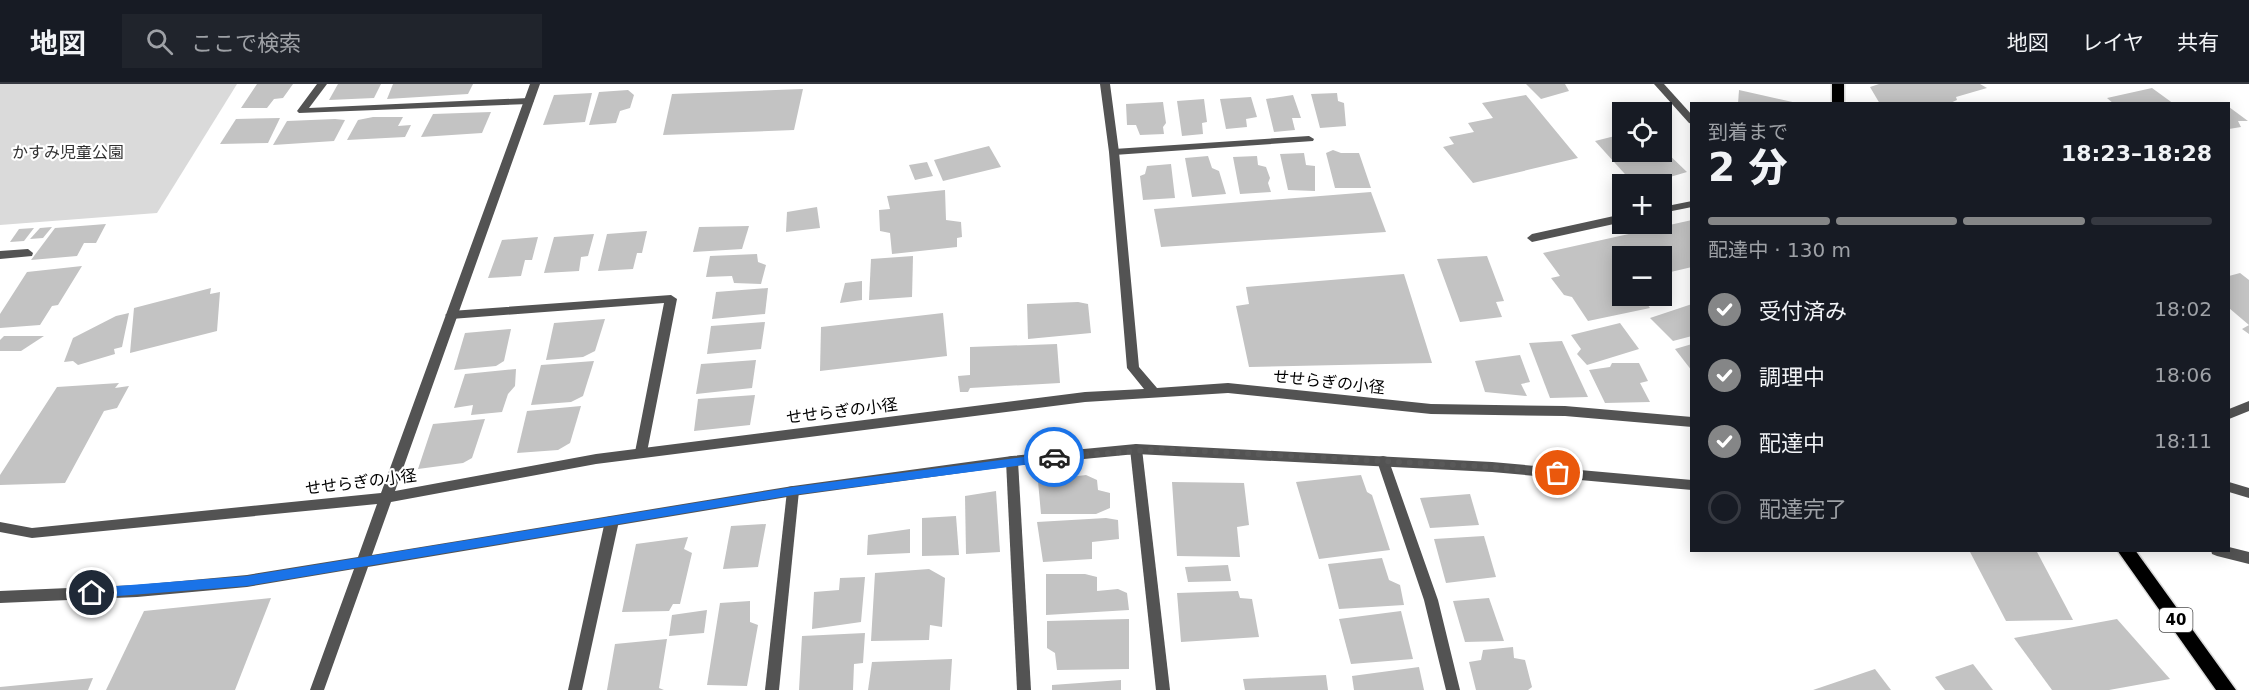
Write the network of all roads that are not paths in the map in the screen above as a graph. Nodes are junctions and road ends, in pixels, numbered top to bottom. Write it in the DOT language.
graph roads {
  1 [pos="322,84"];
  2 [pos="535,84"];
  3 [pos="1105,84"];
  4 [pos="1659,84"];
  5 [pos="1838,84"];
  6 [pos="529,100"];
  7 [pos="1838,102"];
  8 [pos="1690,119"];
  9 [pos="1309,139"];
  10 [pos="1114,153"];
  11 [pos="1690,204"];
  12 [pos="1672,208"];
  13 [pos="1612,221"];
  14 [pos="1532,238"];
  15 [pos="28,253"];
  16 [pos="0,255"];
  17 [pos="451,315"];
  18 [pos="1154,393"];
  19 [pos="2249,406"];
  20 [pos="2230,414"];
  21 [pos="1690,422"];
  22 [pos="1136,449"];
  23 [pos="642,452"];
  24 [pos="1012,461"];
  25 [pos="1383,461"];
  26 [pos="1690,485"];
  27 [pos="2230,487"];
  28 [pos="793,491"];
  29 [pos="2249,493"];
  30 [pos="384,498"];
  31 [pos="612,521"];
  32 [pos="0,526"];
  33 [pos="2126,552"];
  34 [pos="2225,552"];
  35 [pos="2249,558"];
  36 [pos="362,560"];
  37 [pos="0,597"];
  38 [pos="317,690"];
  39 [pos="575,690"];
  40 [pos="772,690"];
  41 [pos="1024,690"];
  42 [pos="1163,690"];
  43 [pos="1453,690"];
  44 [pos="2227,690"];
  1 -- 6 [label="street"];
  2 -- 6 [label="street"];
  3 -- 10 [label="street"];
  4 -- 8 [label="street"];
  5 -- 7 [label="main road"];
  6 -- 17 [label="street"];
  9 -- 10 [label="street"];
  10 -- 18 [label="street"];
  11 -- 12 [label="street"];
  13 -- 14 [label="street"];
  15 -- 16 [label="street"];
  17 -- 23 [label="street"];
  17 -- 30 [label="street"];
  18 -- 21 [label="street, せせらぎの小径"];
  18 -- 23 [label="street, せせらぎの小径"];
  19 -- 20 [label="street"];
  22 -- 24 [label="street"];
  22 -- 25 [label="street"];
  22 -- 42 [label="street"];
  23 -- 30 [label="street, せせらぎの小径"];
  24 -- 28 [label="street"];
  24 -- 41 [label="street"];
  25 -- 26 [label="street"];
  25 -- 43 [label="street"];
  27 -- 29 [label="street"];
  28 -- 31 [label="street"];
  28 -- 40 [label="street"];
  30 -- 32 [label="street, せせらぎの小径"];
  30 -- 36 [label="street"];
  31 -- 36 [label="street"];
  31 -- 39 [label="street"];
  33 -- 44 [label="main road, 40"];
  34 -- 35 [label="street"];
  36 -- 37 [label="street"];
  36 -- 38 [label="street"];
}
